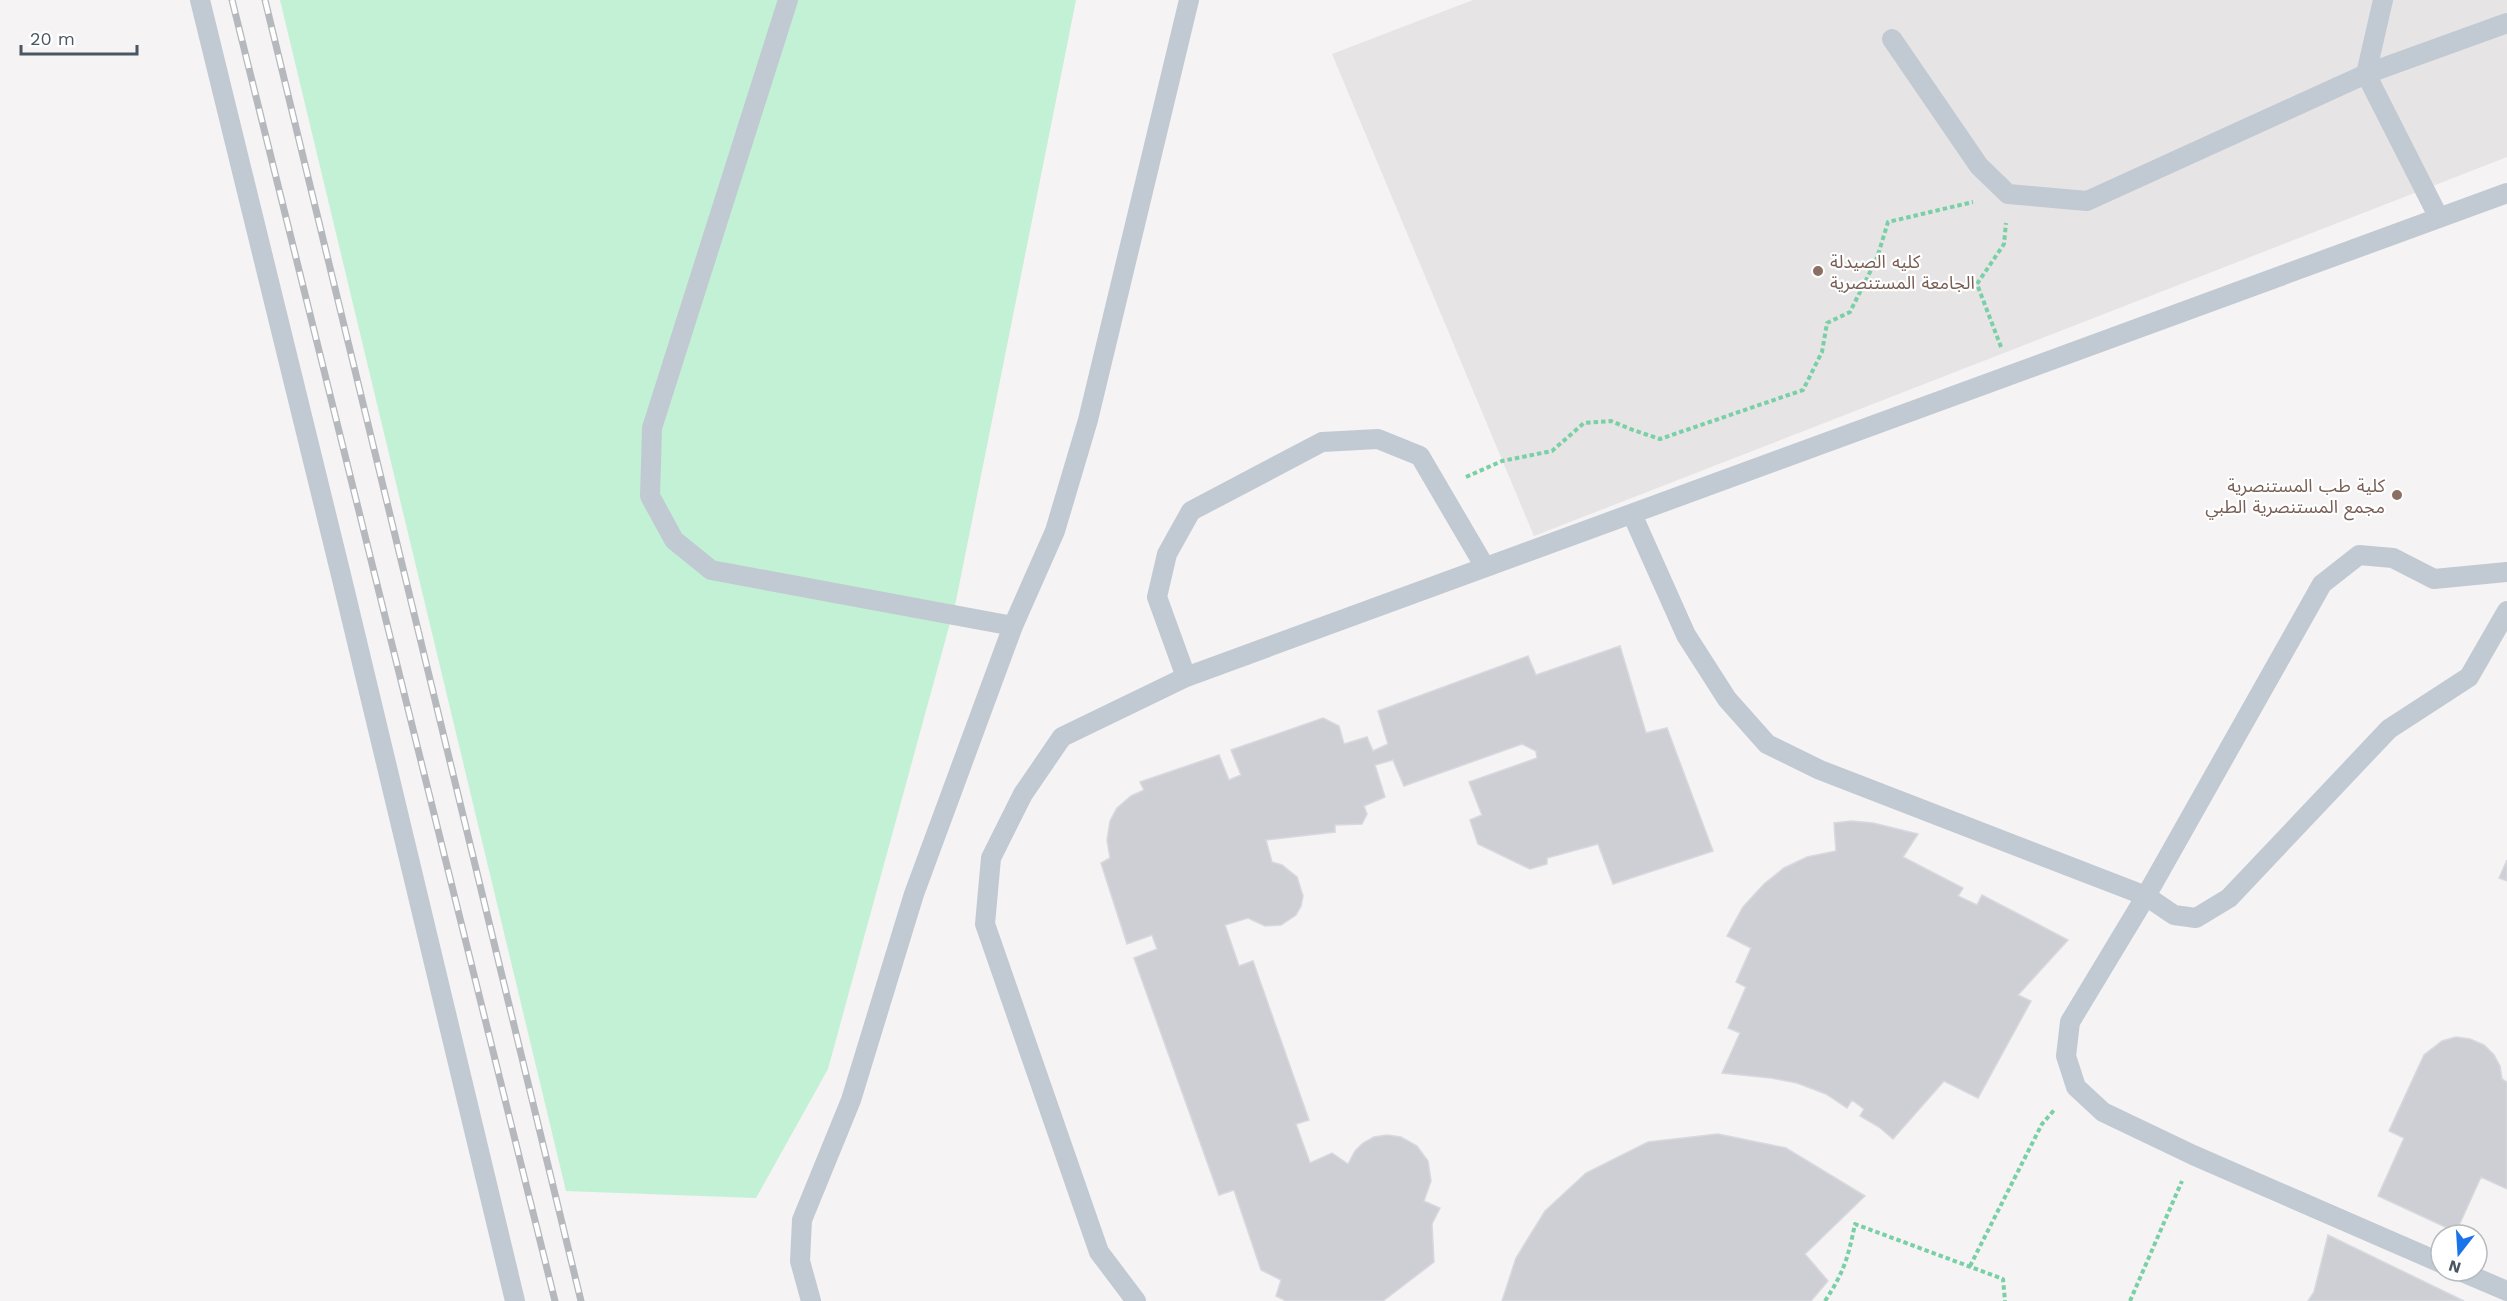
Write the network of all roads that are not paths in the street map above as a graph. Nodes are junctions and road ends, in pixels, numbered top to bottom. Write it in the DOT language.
graph roads {
  1 [pos="200,0"];
  2 [pos="788,0"];
  3 [pos="1189,0"];
  4 [pos="2383,0"];
  5 [pos="2507,23"];
  6 [pos="1892,39"];
  7 [pos="2366,74"];
  8 [pos="2507,194"];
  9 [pos="2439,218"];
  10 [pos="1632,514"];
  11 [pos="1485,567"];
  12 [pos="2507,572"];
  13 [pos="2507,611"];
  14 [pos="1013,626"];
  15 [pos="1186,677"];
  16 [pos="2146,896"];
  17 [pos="2429,1258"];
  18 [pos="2487,1283"];
  19 [pos="2507,1292"];
  20 [pos="515,1301"];
  21 [pos="811,1301"];
  22 [pos="1136,1301"];
  1 -- 20 [label="lane"];
  2 -- 14 [label="lane"];
  3 -- 14 [label="lane"];
  4 -- 7 [label="lane"];
  5 -- 7 [label="lane"];
  6 -- 7 [label="lane"];
  7 -- 9 [label="lane"];
  8 -- 9 [label="lane"];
  9 -- 10 [label="lane"];
  10 -- 11 [label="lane"];
  10 -- 16 [label="lane"];
  11 -- 15 [label="lane"];
  11 -- 15 [label="lane"];
  12 -- 16 [label="lane"];
  13 -- 16 [label="lane"];
  14 -- 21 [label="lane"];
  15 -- 22 [label="lane"];
  16 -- 17 [label="lane"];
  18 -- 19 [label="lane"];
}
